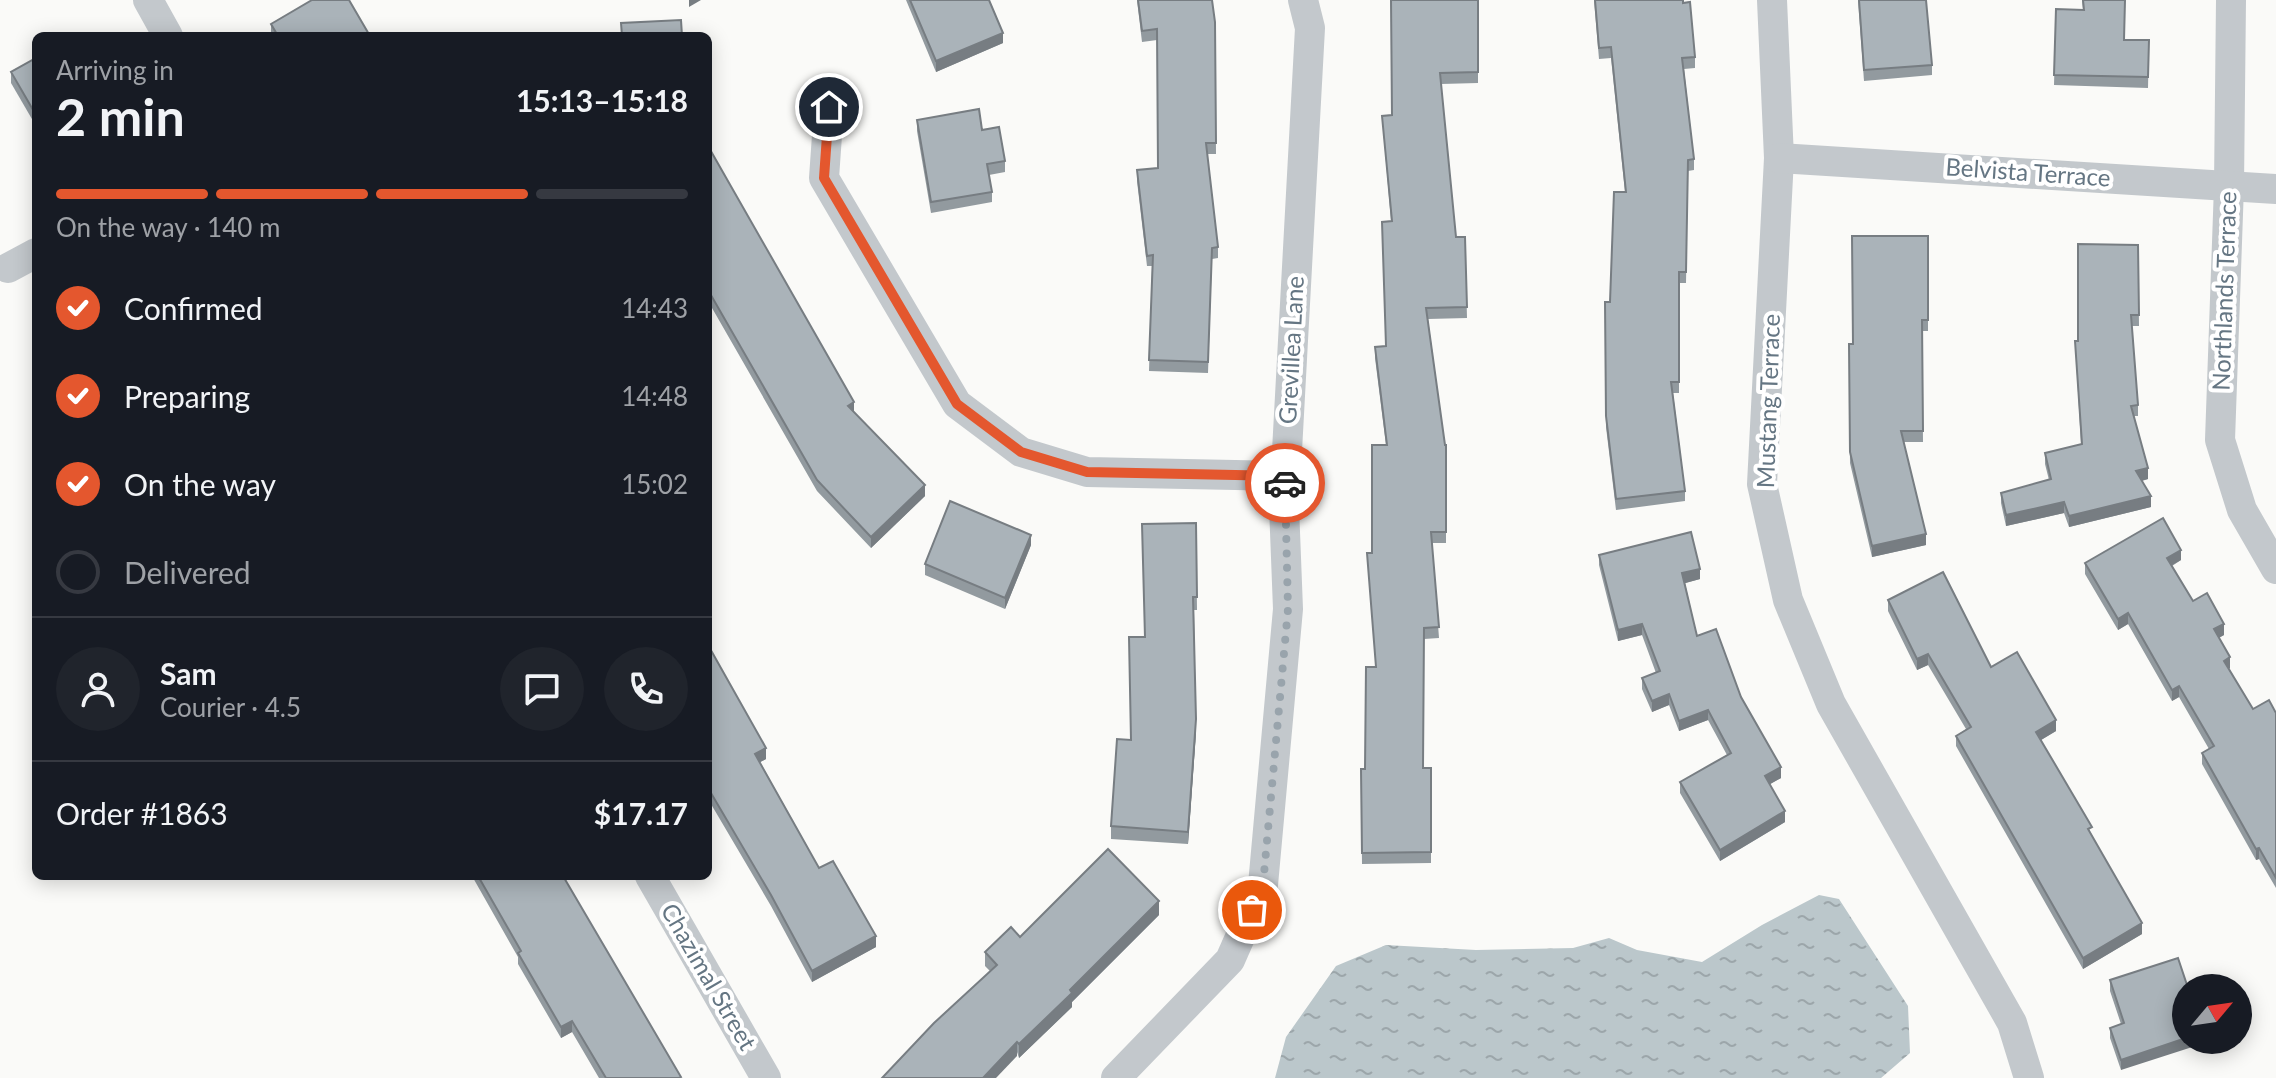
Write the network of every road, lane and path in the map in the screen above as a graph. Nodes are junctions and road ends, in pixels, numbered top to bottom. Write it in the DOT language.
graph roads {
  1 [pos="148,0"];
  2 [pos="1303,0"];
  3 [pos="1772,0"];
  4 [pos="2231,0"];
  5 [pos="166,32"];
  6 [pos="829,107"];
  7 [pos="1779,158"];
  8 [pos="2229,186"];
  9 [pos="2276,189"];
  10 [pos="32,255"];
  11 [pos="8,268"];
  12 [pos="1285,476"];
  13 [pos="2276,569"];
  14 [pos="652,880"];
  15 [pos="766,1078"];
  16 [pos="1116,1078"];
  17 [pos="2029,1078"];
  1 -- 5 [label="street"];
  2 -- 12 [label="street, Grevillea Lane"];
  3 -- 7 [label="street, Mustang Terrace"];
  4 -- 8 [label="street, Northlands Terrace"];
  6 -- 12 [label="street"];
  7 -- 8 [label="street, Belvista Terrace"];
  7 -- 17 [label="street, Mustang Terrace"];
  8 -- 9 [label="street, Belvista Terrace"];
  8 -- 13 [label="street, Northlands Terrace"];
  10 -- 11 [label="street"];
  12 -- 16 [label="street, Grevillea Lane"];
  14 -- 15 [label="street, Chazimal Street"];
}
